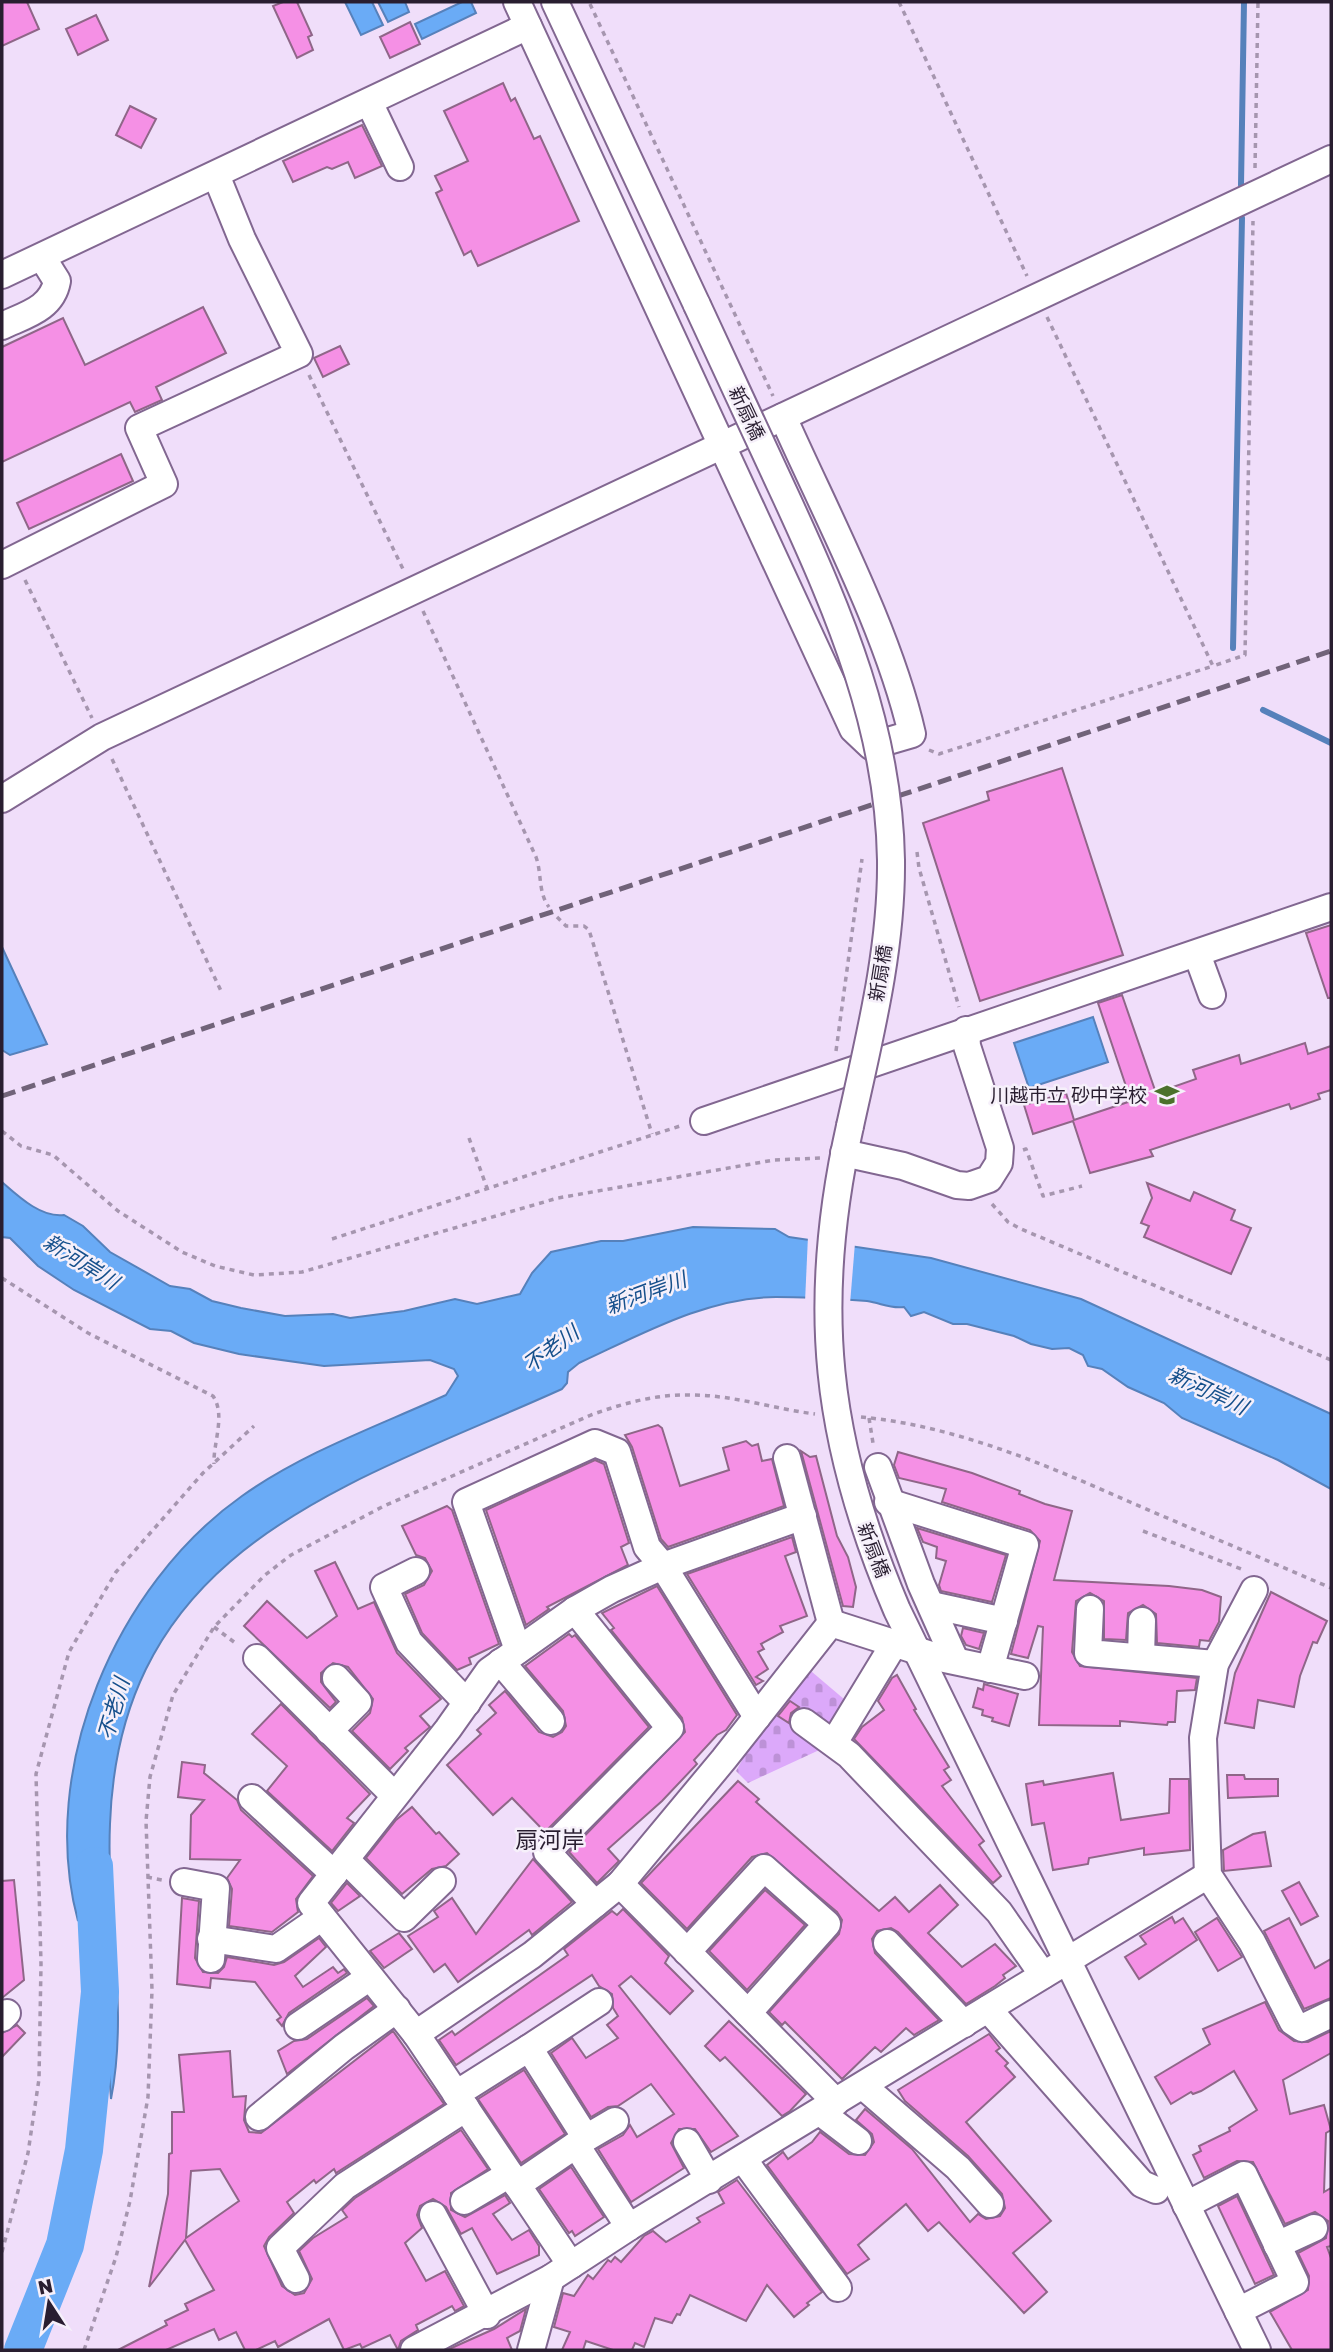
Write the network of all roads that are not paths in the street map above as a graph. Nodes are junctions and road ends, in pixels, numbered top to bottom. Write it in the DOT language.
graph roads {
  1 [pos="517,2"];
  2 [pos="555,2"];
  3 [pos="528,26"];
  4 [pos="369,102"];
  5 [pos="1331,159"];
  6 [pos="400,167"];
  7 [pos="216,175"];
  8 [pos="42,257"];
  9 [pos="2,275"];
  10 [pos="2,326"];
  11 [pos="783,417"];
  12 [pos="724,444"];
  13 [pos="8,562"];
  14 [pos="2,799"];
  15 [pos="1331,907"];
  16 [pos="1198,954"];
  17 [pos="1212,995"];
  18 [pos="966,1030"];
  19 [pos="704,1121"];
  20 [pos="835,1156"];
  21 [pos="875,1456"];
  22 [pos="787,1458"];
  23 [pos="888,1502"];
  24 [pos="803,1516"];
  25 [pos="663,1566"];
  26 [pos="416,1571"];
  27 [pos="1254,1590"];
  28 [pos="930,1605"];
  29 [pos="1090,1609"];
  30 [pos="575,1610"];
  31 [pos="1003,1621"];
  32 [pos="1142,1621"];
  33 [pos="831,1623"];
  34 [pos="905,1646"];
  35 [pos="510,1656"];
  36 [pos="1141,1657"];
  37 [pos="257,1658"];
  38 [pos="955,1660"];
  39 [pos="1215,1664"];
  40 [pos="990,1669"];
  41 [pos="1024,1676"];
  42 [pos="336,1678"];
  43 [pos="467,1703"];
  44 [pos="757,1717"];
  45 [pos="551,1721"];
  46 [pos="804,1722"];
  47 [pos="329,1731"];
  48 [pos="835,1741"];
  49 [pos="394,1795"];
  50 [pos="252,1798"];
  51 [pos="340,1867"];
  52 [pos="1208,1875"];
  53 [pos="442,1881"];
  54 [pos="184,1882"];
  55 [pos="620,1884"];
  56 [pos="595,1904"];
  57 [pos="321,1917"];
  58 [pos="887,1943"];
  59 [pos="687,1952"];
  60 [pos="1067,1960"];
  61 [pos="1043,1975"];
  62 [pos="370,1977"];
  63 [pos="599,2002"];
  64 [pos="988,2009"];
  65 [pos="397,2010"];
  66 [pos="748,2013"];
  67 [pos="1331,2014"];
  68 [pos="964,2024"];
  69 [pos="298,2026"];
  70 [pos="416,2034"];
  71 [pos="529,2048"];
  72 [pos="863,2086"];
  73 [pos="461,2101"];
  74 [pos="828,2107"];
  75 [pos="259,2117"];
  76 [pos="615,2121"];
  77 [pos="858,2141"];
  78 [pos="581,2142"];
  79 [pos="687,2142"];
  80 [pos="743,2159"];
  81 [pos="514,2180"];
  82 [pos="709,2180"];
  83 [pos="1156,2190"];
  84 [pos="464,2201"];
  85 [pos="990,2204"];
  86 [pos="1186,2205"];
  87 [pos="433,2215"];
  88 [pos="629,2227"];
  89 [pos="1314,2228"];
  90 [pos="1277,2245"];
  91 [pos="561,2272"];
  92 [pos="296,2279"];
  93 [pos="838,2288"];
  94 [pos="1238,2311"];
  95 [pos="487,2315"];
  96 [pos="414,2350"];
  97 [pos="531,2350"];
  98 [pos="1257,2350"];
  1 -- 3 [label="street"];
  2 -- 20 [label="street, 新扇橋, bridge"];
  3 -- 4 [label="street"];
  3 -- 12 [label="street"];
  4 -- 6 [label="street"];
  4 -- 7 [label="street"];
  5 -- 11 [label="street"];
  7 -- 8 [label="street"];
  7 -- 13 [label="street"];
  8 -- 9 [label="street"];
  8 -- 10 [label="street"];
  11 -- 12 [label="street"];
  11 -- 12 [label="street"];
  12 -- 14 [label="street"];
  15 -- 16 [label="street"];
  16 -- 17 [label="street"];
  16 -- 18 [label="street"];
  18 -- 19 [label="street"];
  18 -- 20 [label="street"];
  20 -- 34 [label="street, 新扇橋"];
  21 -- 23 [label="street"];
  22 -- 24 [label="street"];
  23 -- 28 [label="street"];
  23 -- 31 [label="street"];
  24 -- 25 [label="street"];
  24 -- 33 [label="street"];
  25 -- 30 [label="street"];
  25 -- 35 [label="street"];
  25 -- 44 [label="street"];
  26 -- 43 [label="street"];
  27 -- 39 [label="street"];
  28 -- 31 [label="street"];
  28 -- 38 [label="street"];
  29 -- 36 [label="street"];
  30 -- 35 [label="street"];
  30 -- 56 [label="street"];
  31 -- 40 [label="street"];
  32 -- 36 [label="street"];
  33 -- 34 [label="street"];
  33 -- 44 [label="street"];
  34 -- 38 [label="street"];
  34 -- 48 [label="street"];
  34 -- 60 [label="street, 新扇橋"];
  35 -- 43 [label="street"];
  35 -- 45 [label="street"];
  36 -- 39 [label="street"];
  37 -- 47 [label="street"];
  38 -- 40 [label="street"];
  39 -- 52 [label="street"];
  40 -- 41 [label="street"];
  42 -- 47 [label="street"];
  43 -- 49 [label="street"];
  44 -- 55 [label="street"];
  46 -- 48 [label="street"];
  47 -- 49 [label="street"];
  48 -- 61 [label="street"];
  49 -- 51 [label="street"];
  50 -- 51 [label="street"];
  51 -- 53 [label="street"];
  51 -- 57 [label="street"];
  52 -- 60 [label="street"];
  52 -- 67 [label="street"];
  54 -- 57 [label="street"];
  55 -- 56 [label="street"];
  55 -- 59 [label="street"];
  56 -- 70 [label="street"];
  57 -- 62 [label="street"];
  58 -- 68 [label="street"];
  59 -- 66 [label="street"];
  59 -- 66 [label="street"];
  60 -- 61 [label="street"];
  60 -- 86 [label="street, 新扇橋"];
  61 -- 64 [label="street"];
  62 -- 65 [label="street"];
  62 -- 69 [label="street"];
  63 -- 71 [label="street"];
  64 -- 68 [label="street"];
  64 -- 83 [label="street"];
  65 -- 70 [label="street"];
  65 -- 75 [label="street"];
  66 -- 74 [label="street"];
  68 -- 72 [label="street"];
  70 -- 73 [label="street"];
  71 -- 73 [label="street"];
  71 -- 78 [label="street"];
  72 -- 74 [label="street"];
  72 -- 85 [label="street"];
  73 -- 81 [label="street"];
  73 -- 92 [label="street"];
  74 -- 77 [label="street"];
  74 -- 80 [label="street"];
  76 -- 78 [label="street"];
  78 -- 81 [label="street"];
  78 -- 88 [label="street"];
  79 -- 82 [label="street"];
  80 -- 82 [label="street"];
  80 -- 93 [label="street"];
  81 -- 84 [label="street"];
  81 -- 91 [label="street"];
  82 -- 88 [label="street"];
  86 -- 90 [label="street"];
  86 -- 94 [label="street, 新扇橋"];
  87 -- 95 [label="street"];
  88 -- 91 [label="street"];
  89 -- 90 [label="street"];
  90 -- 94 [label="street"];
  91 -- 95 [label="street"];
  91 -- 97 [label="street"];
  94 -- 98 [label="street, 新扇橋"];
  95 -- 96 [label="street"];
}
